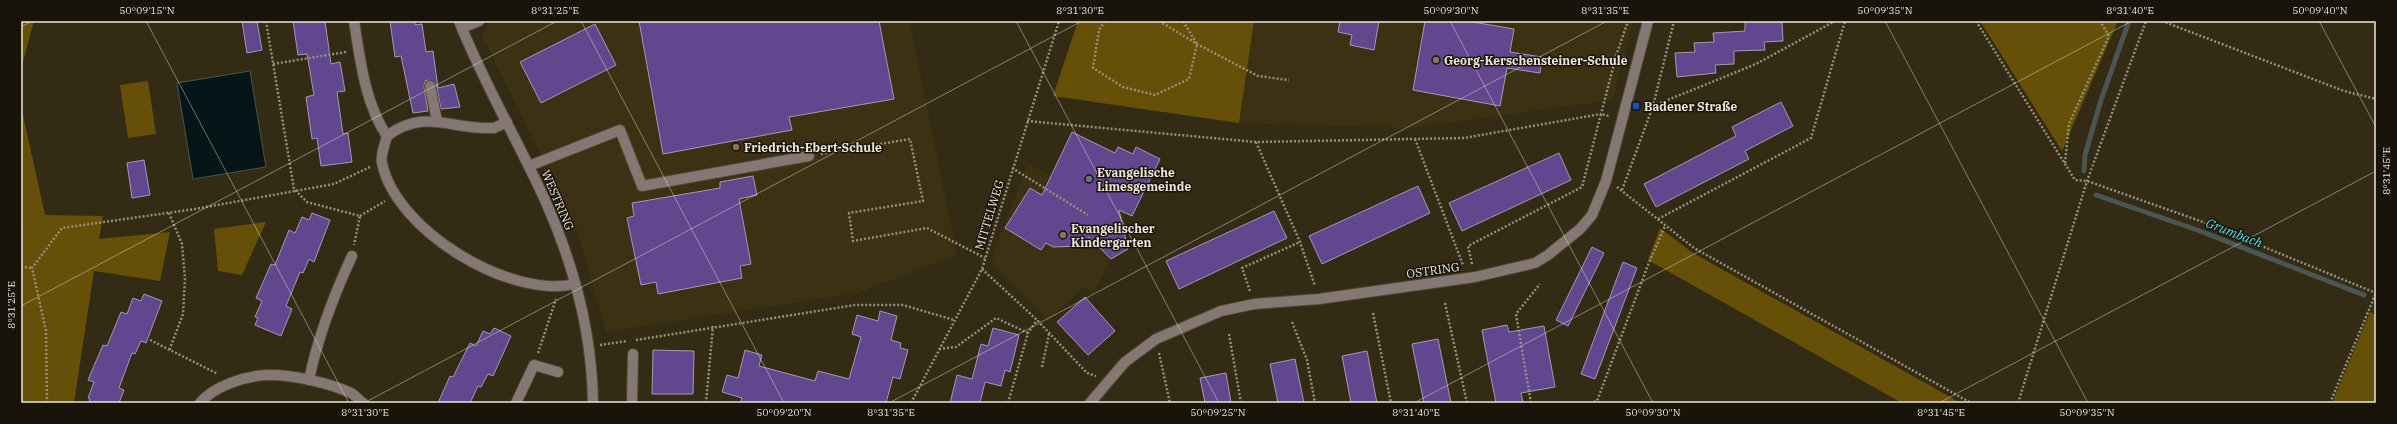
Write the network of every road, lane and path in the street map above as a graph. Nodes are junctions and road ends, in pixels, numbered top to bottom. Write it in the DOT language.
graph roads {
  1 [pos="266,21"];
  2 [pos="354,21"];
  3 [pos="479,21"];
  4 [pos="1059,21"];
  5 [pos="1105,21"];
  6 [pos="1159,21"];
  7 [pos="1183,21"];
  8 [pos="1628,21"];
  9 [pos="1648,21"];
  10 [pos="1674,21"];
  11 [pos="1835,21"];
  12 [pos="1845,21"];
  13 [pos="1976,21"];
  14 [pos="2100,21"];
  15 [pos="2146,21"];
  16 [pos="2162,21"];
  17 [pos="460,24"];
  18 [pos="1197,44"];
  19 [pos="358,50"];
  20 [pos="1616,56"];
  21 [pos="1636,61"];
  22 [pos="273,64"];
  23 [pos="1289,80"];
  24 [pos="430,86"];
  25 [pos="2376,99"];
  26 [pos="1653,106"];
  27 [pos="1601,114"];
  28 [pos="437,121"];
  29 [pos="1027,121"];
  30 [pos="507,122"];
  31 [pos="387,136"];
  32 [pos="1415,139"];
  33 [pos="1256,142"];
  34 [pos="809,156"];
  35 [pos="381,162"];
  36 [pos="2065,164"];
  37 [pos="529,166"];
  38 [pos="1012,168"];
  39 [pos="2087,181"];
  40 [pos="1606,182"];
  41 [pos="294,190"];
  42 [pos="1622,190"];
  43 [pos="396,194"];
  44 [pos="169,213"];
  45 [pos="360,216"];
  46 [pos="1088,216"];
  47 [pos="1658,219"];
  48 [pos="1665,226"];
  49 [pos="1300,242"];
  50 [pos="352,256"];
  51 [pos="985,258"];
  52 [pos="21,267"];
  53 [pos="32,268"];
  54 [pos="982,270"];
  55 [pos="1472,278"];
  56 [pos="575,284"];
  57 [pos="1540,284"];
  58 [pos="560,287"];
  59 [pos="2376,294"];
  60 [pos="1320,299"];
  61 [pos="1445,303"];
  62 [pos="1254,304"];
  63 [pos="1373,313"];
  64 [pos="954,320"];
  65 [pos="1037,320"];
  66 [pos="1292,322"];
  67 [pos="713,326"];
  68 [pos="1028,332"];
  69 [pos="1049,333"];
  70 [pos="1229,334"];
  71 [pos="1156,339"];
  72 [pos="150,340"];
  73 [pos="588,347"];
  74 [pos="939,349"];
  75 [pos="169,351"];
  76 [pos="633,354"];
  77 [pos="534,365"];
  78 [pos="1042,367"];
  79 [pos="558,372"];
  80 [pos="309,380"];
  81 [pos="234,381"];
  82 [pos="1108,381"];
  83 [pos="595,402"];
  84 [pos="47,403"];
  85 [pos="200,403"];
  86 [pos="363,403"];
  87 [pos="516,403"];
  88 [pos="632,403"];
  89 [pos="706,403"];
  90 [pos="911,403"];
  91 [pos="1008,403"];
  92 [pos="1090,403"];
  93 [pos="1170,403"];
  94 [pos="1241,403"];
  95 [pos="1315,403"];
  96 [pos="1391,403"];
  97 [pos="1467,403"];
  98 [pos="1531,403"];
  99 [pos="1590,403"];
  100 [pos="1971,403"];
  101 [pos="2018,403"];
  102 [pos="2330,403"];
  1 -- 22 [label="path"];
  2 -- 19 [label="street"];
  3 -- 17 [label="street"];
  4 -- 29 [label="path, MITTELWEG"];
  5 -- 18 [label="path"];
  6 -- 18 [label="path"];
  7 -- 18 [label="path"];
  8 -- 20 [label="path"];
  9 -- 21 [label="street, OSTRING"];
  10 -- 26 [label="path"];
  11 -- 26 [label="path"];
  12 -- 47 [label="path"];
  13 -- 36 [label="path"];
  14 -- 36 [label="path"];
  15 -- 39 [label="path"];
  16 -- 25 [label="path"];
  17 -- 30 [label="street, WESTRING"];
  18 -- 23 [label="path"];
  19 -- 22 [label="path"];
  19 -- 31 [label="street"];
  20 -- 21 [label="path"];
  20 -- 27 [label="path"];
  21 -- 40 [label="street, OSTRING"];
  22 -- 41 [label="path"];
  24 -- 28 [label="street"];
  26 -- 42 [label="path"];
  27 -- 32 [label="path"];
  27 -- 55 [label="path"];
  28 -- 30 [label="street"];
  28 -- 31 [label="street"];
  29 -- 33 [label="path"];
  29 -- 38 [label="path, MITTELWEG"];
  30 -- 37 [label="street, WESTRING"];
  31 -- 35 [label="street"];
  32 -- 33 [label="path"];
  32 -- 55 [label="path"];
  33 -- 49 [label="path"];
  34 -- 37 [label="street"];
  34 -- 51 [label="path"];
  35 -- 41 [label="path"];
  35 -- 43 [label="street"];
  36 -- 39 [label="path"];
  37 -- 56 [label="street, WESTRING"];
  38 -- 46 [label="path"];
  38 -- 51 [label="path, MITTELWEG"];
  39 -- 59 [label="path"];
  39 -- 101 [label="path"];
  40 -- 42 [label="path"];
  40 -- 55 [label="street, OSTRING"];
  41 -- 44 [label="path"];
  41 -- 45 [label="path"];
  42 -- 47 [label="path"];
  43 -- 45 [label="path"];
  43 -- 58 [label="street"];
  44 -- 53 [label="path"];
  44 -- 75 [label="path"];
  45 -- 50 [label="path"];
  47 -- 48 [label="path"];
  48 -- 99 [label="path"];
  48 -- 100 [label="path"];
  49 -- 60 [label="path"];
  49 -- 62 [label="path"];
  50 -- 80 [label="street"];
  51 -- 54 [label="path, MITTELWEG"];
  52 -- 53 [label="path"];
  53 -- 84 [label="path"];
  54 -- 64 [label="path, MITTELWEG"];
  54 -- 65 [label="path"];
  55 -- 60 [label="street, OSTRING"];
  56 -- 58 [label="street"];
  56 -- 73 [label="street, WESTRING"];
  57 -- 98 [label="path"];
  58 -- 77 [label="path"];
  59 -- 102 [label="path"];
  60 -- 62 [label="street, OSTRING"];
  61 -- 97 [label="path"];
  62 -- 71 [label="street, OSTRING"];
  63 -- 96 [label="path"];
  64 -- 67 [label="path"];
  64 -- 74 [label="path, MITTELWEG"];
  65 -- 68 [label="path"];
  65 -- 69 [label="path"];
  66 -- 95 [label="path"];
  67 -- 73 [label="path"];
  67 -- 89 [label="path"];
  68 -- 74 [label="path"];
  68 -- 91 [label="path"];
  69 -- 78 [label="path"];
  69 -- 82 [label="path"];
  70 -- 94 [label="path"];
  71 -- 82 [label="street, OSTRING"];
  71 -- 93 [label="path"];
  72 -- 75 [label="path"];
  73 -- 83 [label="street, WESTRING"];
  74 -- 90 [label="path, MITTELWEG"];
  75 -- 81 [label="path"];
  76 -- 88 [label="street"];
  77 -- 79 [label="street"];
  77 -- 87 [label="street"];
  80 -- 81 [label="street"];
  80 -- 86 [label="street"];
  81 -- 85 [label="street"];
  82 -- 92 [label="street, OSTRING"];
}
